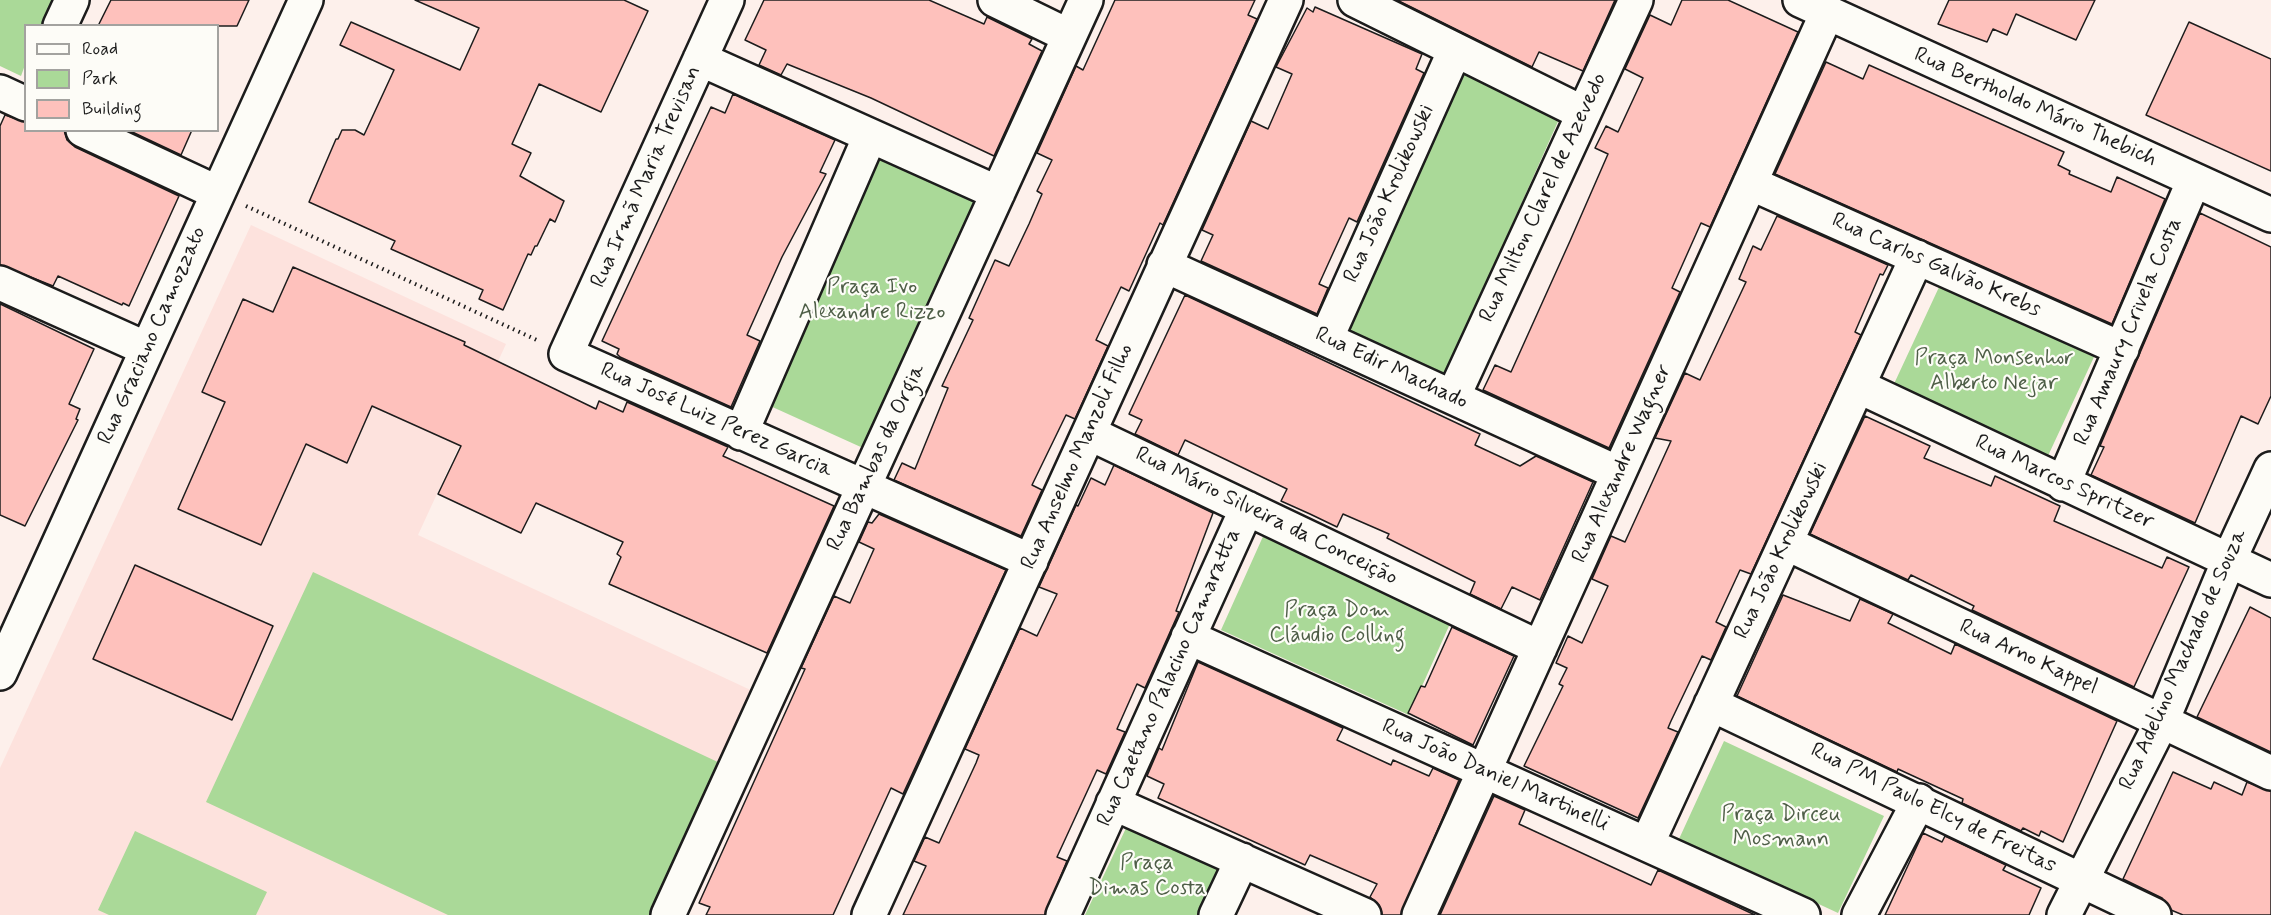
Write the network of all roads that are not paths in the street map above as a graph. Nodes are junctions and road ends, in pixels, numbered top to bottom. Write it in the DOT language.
graph roads {
  1 [pos="72,0"];
  2 [pos="306,0"];
  3 [pos="727,0"];
  4 [pos="995,0"];
  5 [pos="1086,0"];
  6 [pos="1286,0"];
  7 [pos="1355,0"];
  8 [pos="1636,0"];
  9 [pos="1813,6"];
  10 [pos="61,24"];
  11 [pos="1069,36"];
  12 [pos="1455,50"];
  13 [pos="700,59"];
  14 [pos="1583,113"];
  15 [pos="87,132"];
  16 [pos="870,136"];
  17 [pos="2194,180"];
  18 [pos="1750,183"];
  19 [pos="218,193"];
  20 [pos="998,193"];
  21 [pos="2271,215"];
  22 [pos="1917,257"];
  23 [pos="1164,265"];
  24 [pos="0,283"];
  25 [pos="1326,339"];
  26 [pos="147,349"];
  27 [pos="2122,349"];
  28 [pos="566,354"];
  29 [pos="1858,386"];
  30 [pos="1454,397"];
  31 [pos="741,433"];
  32 [pos="1089,433"];
  33 [pos="2271,469"];
  34 [pos="1618,473"];
  35 [pos="2063,484"];
  36 [pos="864,487"];
  37 [pos="1247,507"];
  38 [pos="1786,543"];
  39 [pos="2229,560"];
  40 [pos="1031,561"];
  41 [pos="2271,580"];
  42 [pos="1188,637"];
  43 [pos="1540,648"];
  44 [pos="0,673"];
  45 [pos="1712,704"];
  46 [pos="2162,721"];
  47 [pos="1484,771"];
  48 [pos="2271,773"];
  49 [pos="1919,801"];
  50 [pos="1113,803"];
  51 [pos="1647,844"];
  52 [pos="1242,860"];
  53 [pos="2080,880"];
  54 [pos="668,915"];
  55 [pos="869,915"];
  56 [pos="1063,915"];
  57 [pos="1216,915"];
  58 [pos="1364,915"];
  59 [pos="1419,915"];
  60 [pos="1803,915"];
  61 [pos="1859,915"];
  62 [pos="2064,915"];
  63 [pos="2154,915"];
  1 -- 10 [label="street"];
  2 -- 19 [label="street, Rua Graciano Camozzato"];
  3 -- 13 [label="street, Rua Irmã Maria Trevisan"];
  4 -- 11 [label="street"];
  5 -- 11 [label="street, Rua Bambas da Orgia"];
  6 -- 23 [label="street, Rua Anselmo Manzoli Filho"];
  7 -- 12 [label="street"];
  8 -- 14 [label="street, Rua Milton Clarel de Azevedo"];
  9 -- 17 [label="street, Rua Bertholdo Mário Thebich"];
  9 -- 18 [label="street, Rua Alexandre Wagner"];
  11 -- 20 [label="street, Rua Bambas da Orgia"];
  12 -- 14 [label="street"];
  12 -- 25 [label="street, Rua João Krolikowski"];
  13 -- 16 [label="street"];
  13 -- 28 [label="street, Rua Irmã Maria Trevisan"];
  14 -- 30 [label="street, Rua Milton Clarel de Azevedo"];
  15 -- 19 [label="street"];
  16 -- 20 [label="street"];
  16 -- 31 [label="street"];
  17 -- 21 [label="street, Rua Bertholdo Mário Thebich"];
  17 -- 27 [label="street, Rua Amaury Crivela Costa"];
  18 -- 22 [label="street, Rua Carlos Galvão Krebs"];
  18 -- 34 [label="street, Rua Alexandre Wagner"];
  19 -- 26 [label="street, Rua Graciano Camozzato"];
  20 -- 36 [label="street, Rua Bambas da Orgia"];
  22 -- 27 [label="street, Rua Carlos Galvão Krebs"];
  22 -- 29 [label="street, Rua João Krolikowski"];
  23 -- 25 [label="street, Rua Edir Machado"];
  23 -- 32 [label="street, Rua Anselmo Manzoli Filho"];
  24 -- 26 [label="street"];
  25 -- 30 [label="street, Rua Edir Machado"];
  26 -- 44 [label="street, Rua Graciano Camozzato"];
  27 -- 35 [label="street, Rua Amaury Crivela Costa"];
  28 -- 31 [label="street, Rua José Luiz Perez Garcia"];
  29 -- 35 [label="street, Rua Marcos Spritzer"];
  29 -- 38 [label="street, Rua João Krolikowski"];
  30 -- 34 [label="street, Rua Edir Machado"];
  31 -- 36 [label="street, Rua José Luiz Perez Garcia"];
  32 -- 37 [label="street, Rua Mário Silveira da Conceição"];
  32 -- 40 [label="street, Rua Anselmo Manzoli Filho"];
  33 -- 39 [label="street, Rua Adelino Machado de Souza"];
  34 -- 43 [label="street, Rua Alexandre Wagner"];
  35 -- 39 [label="street, Rua Marcos Spritzer"];
  36 -- 40 [label="street, Rua José Luiz Perez Garcia"];
  36 -- 54 [label="street, Rua Bambas da Orgia"];
  37 -- 42 [label="street, Rua Caetano Palacino Camaratta"];
  37 -- 43 [label="street, Rua Mário Silveira da Conceição"];
  38 -- 45 [label="street, Rua João Krolikowski"];
  38 -- 46 [label="street, Rua Arno Kappel"];
  39 -- 41 [label="street, Rua Marcos Spritzer"];
  39 -- 46 [label="street, Rua Adelino Machado de Souza"];
  40 -- 55 [label="street, Rua Anselmo Manzoli Filho"];
  42 -- 47 [label="street, Rua João Daniel Martinelli"];
  42 -- 50 [label="street, Rua Caetano Palacino Camaratta"];
  43 -- 47 [label="street, Rua Alexandre Wagner"];
  45 -- 49 [label="street, Rua PM Paulo Elcy de Freitas"];
  45 -- 51 [label="street, Rua João Krolikowski"];
  46 -- 48 [label="street, Rua Arno Kappel"];
  46 -- 53 [label="street, Rua Adelino Machado de Souza"];
  47 -- 51 [label="street, Rua João Daniel Martinelli"];
  47 -- 59 [label="street, Rua Alexandre Wagner"];
  49 -- 53 [label="street, Rua PM Paulo Elcy de Freitas"];
  49 -- 61 [label="street"];
  50 -- 52 [label="street"];
  50 -- 56 [label="street, Rua Caetano Palacino Camaratta"];
  51 -- 60 [label="street, Rua João Daniel Martinelli"];
  52 -- 57 [label="street"];
  52 -- 58 [label="street"];
  53 -- 62 [label="street, Rua Adelino Machado de Souza"];
  53 -- 63 [label="street, Rua PM Paulo Elcy de Freitas"];
}
